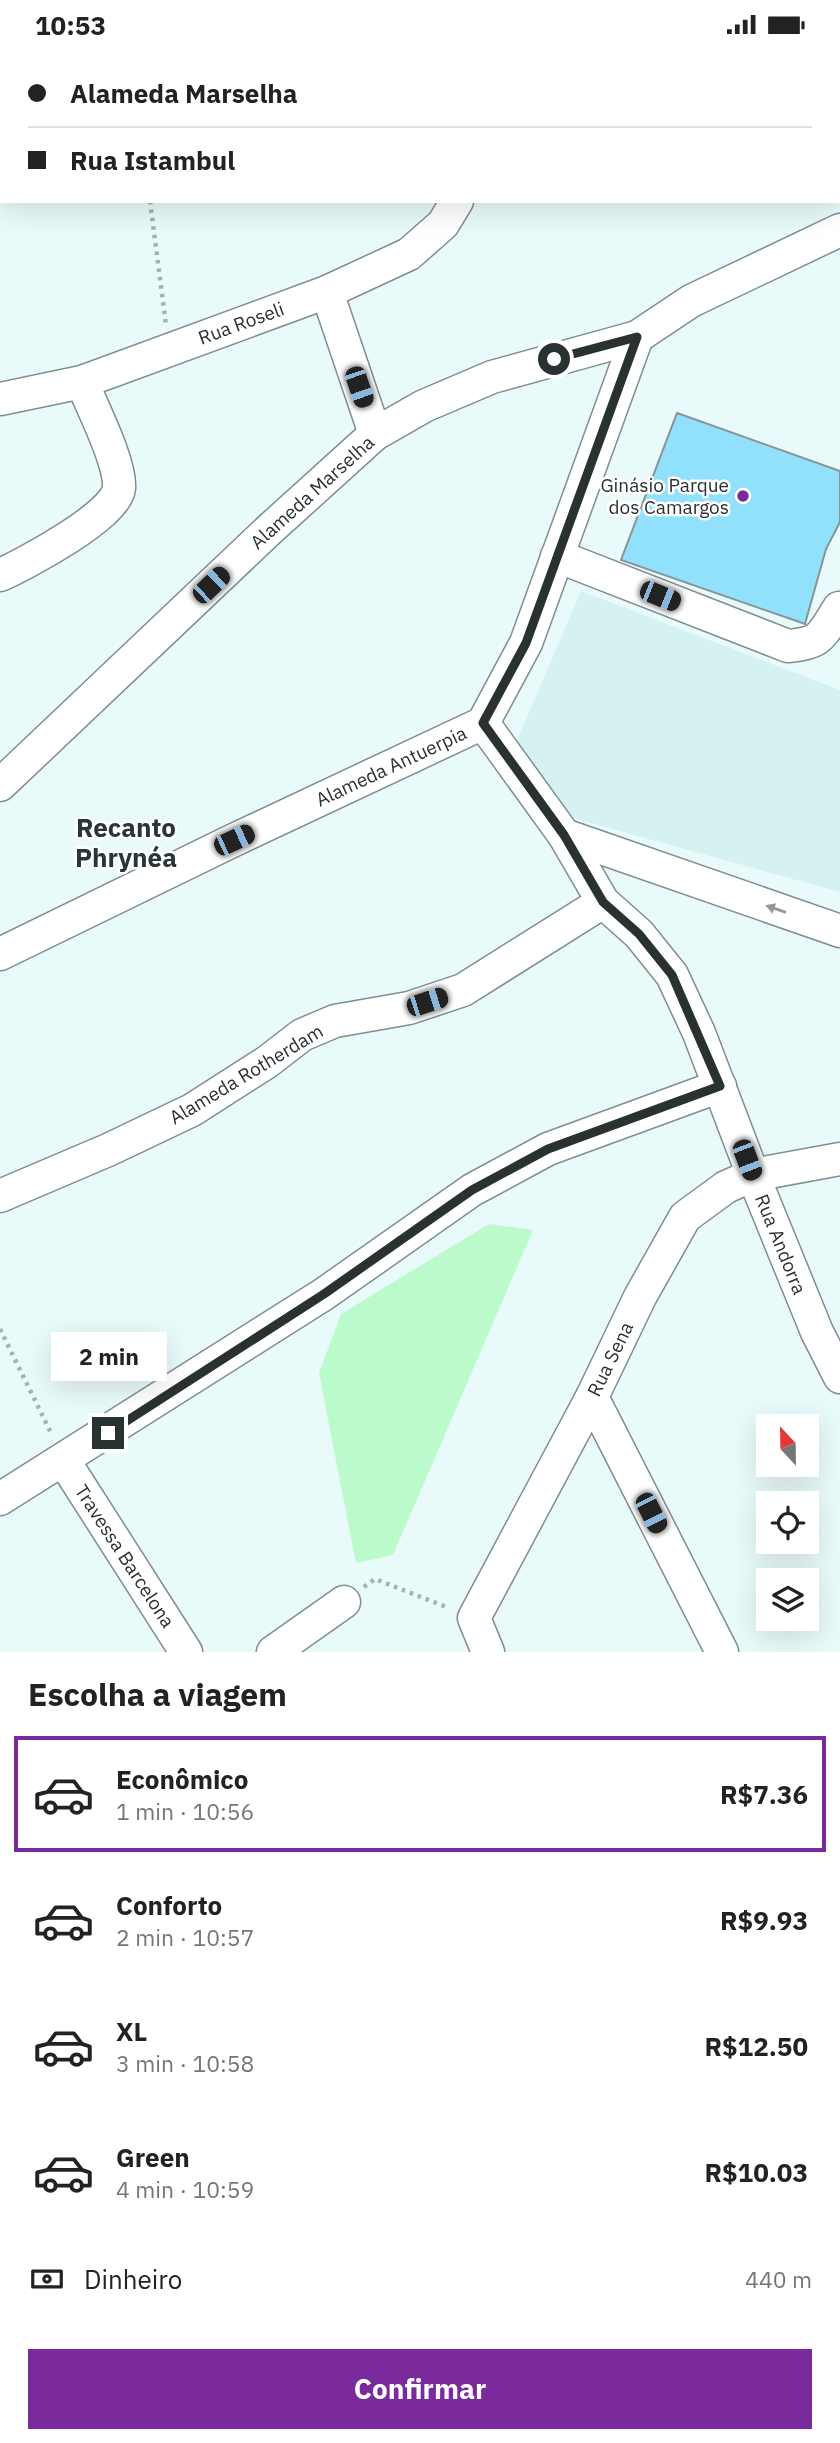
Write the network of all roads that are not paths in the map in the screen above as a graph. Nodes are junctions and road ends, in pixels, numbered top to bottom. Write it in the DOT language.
graph roads {
  1 [pos="456,203"];
  2 [pos="840,230"];
  3 [pos="327,292"];
  4 [pos="637,337"];
  5 [pos="82,382"];
  6 [pos="0,399"];
  7 [pos="375,434"];
  8 [pos="557,556"];
  9 [pos="0,575"];
  10 [pos="839,608"];
  11 [pos="483,723"];
  12 [pos="0,785"];
  13 [pos="564,835"];
  14 [pos="603,902"];
  15 [pos="840,931"];
  16 [pos="0,954"];
  17 [pos="720,1086"];
  18 [pos="840,1159"];
  19 [pos="753,1175"];
  20 [pos="0,1196"];
  21 [pos="840,1377"];
  22 [pos="592,1397"];
  23 [pos="64,1461"];
  24 [pos="0,1499"];
  25 [pos="344,1602"];
  26 [pos="186,1652"];
  27 [pos="273,1652"];
  28 [pos="488,1652"];
  29 [pos="722,1652"];
  1 -- 3 [label="street, Rua Roseli"];
  2 -- 4 [label="street, Alameda Marselha"];
  3 -- 5 [label="street, Rua Roseli"];
  3 -- 7 [label="street"];
  4 -- 7 [label="street, Alameda Marselha"];
  4 -- 8 [label="street, Alameda Antuerpia"];
  5 -- 6 [label="street, Rua Roseli"];
  5 -- 9 [label="street"];
  7 -- 12 [label="street, Alameda Marselha"];
  8 -- 10 [label="street"];
  8 -- 11 [label="street, Alameda Antuerpia"];
  11 -- 13 [label="street, Rua Andorra"];
  11 -- 16 [label="street, Alameda Antuerpia"];
  13 -- 14 [label="street, Rua Andorra"];
  15 -- 13 [label="street, one-way"];
  14 -- 17 [label="street, Rua Andorra"];
  14 -- 20 [label="street, Alameda Rotherdam"];
  17 -- 19 [label="street, Rua Andorra"];
  17 -- 23 [label="street"];
  18 -- 19 [label="street, Rua Sena"];
  19 -- 21 [label="street, Rua Andorra"];
  19 -- 22 [label="street, Rua Sena"];
  22 -- 28 [label="street, Rua Sena"];
  22 -- 29 [label="street"];
  23 -- 24 [label="street"];
  23 -- 26 [label="street, Travessa Barcelona"];
  25 -- 27 [label="street"];
}
